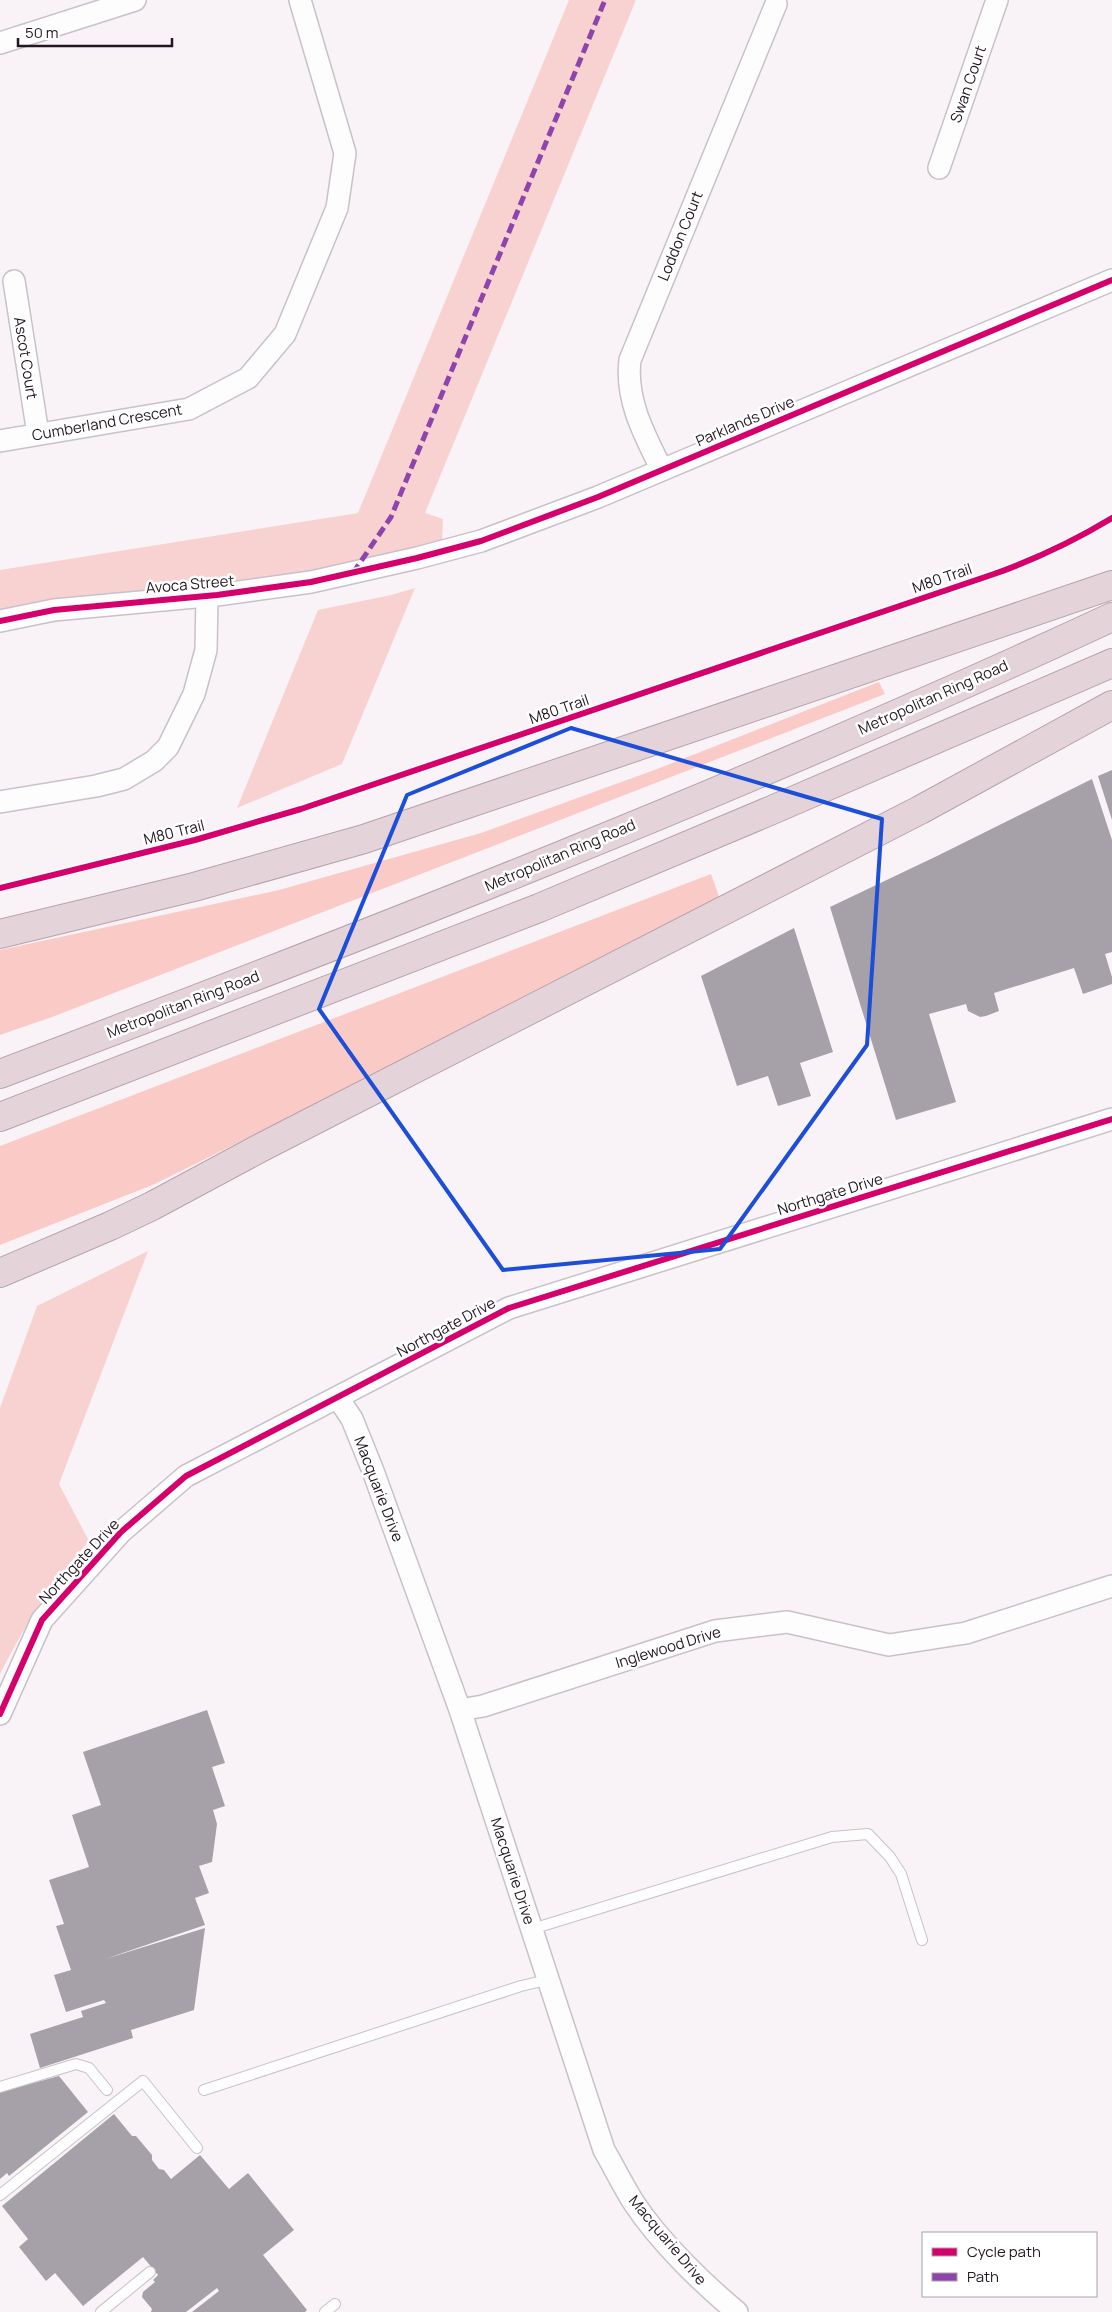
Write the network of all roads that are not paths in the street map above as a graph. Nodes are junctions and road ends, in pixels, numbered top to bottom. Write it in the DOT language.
graph roads {
  1 [pos="135,0"];
  2 [pos="300,0"];
  3 [pos="997,0"];
  4 [pos="776,4"];
  5 [pos="0,43"];
  6 [pos="939,168"];
  7 [pos="1112,280"];
  8 [pos="14,281"];
  9 [pos="38,434"];
  10 [pos="0,441"];
  11 [pos="662,470"];
  12 [pos="381,567"];
  13 [pos="1112,585"];
  14 [pos="207,596"];
  15 [pos="1112,617"];
  16 [pos="0,621"];
  17 [pos="1112,663"];
  18 [pos="1112,705"];
  19 [pos="0,802"];
  20 [pos="0,934"];
  21 [pos="0,1074"];
  22 [pos="0,1117"];
  23 [pos="1112,1119"];
  24 [pos="0,1273"];
  25 [pos="338,1398"];
  26 [pos="1112,1586"];
  27 [pos="460,1710"];
  28 [pos="0,1714"];
  29 [pos="532,1929"];
  30 [pos="922,1940"];
  31 [pos="547,1980"];
  32 [pos="0,2087"];
  33 [pos="107,2090"];
  34 [pos="204,2090"];
  35 [pos="198,2148"];
  36 [pos="0,2195"];
  37 [pos="150,2272"];
  38 [pos="334,2304"];
  39 [pos="100,2312"];
  40 [pos="325,2312"];
  41 [pos="737,2312"];
  1 -- 5 [label="street"];
  2 -- 9 [label="street, Cumberland Crescent"];
  3 -- 6 [label="street, Swan Court"];
  4 -- 11 [label="street, Loddon Court"];
  7 -- 11 [label="street, Parklands Drive"];
  8 -- 9 [label="street, Ascot Court"];
  9 -- 10 [label="street, Cumberland Crescent"];
  11 -- 12 [label="street, Parklands Drive"];
  12 -- 14 [label="street, Avoca Street"];
  13 -- 20 [label="highway"];
  14 -- 16 [label="street, Avoca Street"];
  14 -- 19 [label="street"];
  15 -- 21 [label="highway, Metropolitan Ring Road"];
  17 -- 22 [label="highway"];
  18 -- 24 [label="highway"];
  23 -- 25 [label="street, Northgate Drive"];
  25 -- 27 [label="street, Macquarie Drive"];
  25 -- 28 [label="street, Northgate Drive"];
  26 -- 27 [label="street, Inglewood Drive"];
  27 -- 29 [label="street, Macquarie Drive"];
  29 -- 30 [label="lane"];
  29 -- 31 [label="street, Macquarie Drive"];
  31 -- 34 [label="lane"];
  31 -- 41 [label="street, Macquarie Drive"];
  32 -- 33 [label="lane"];
  35 -- 36 [label="lane"];
  37 -- 39 [label="lane"];
  38 -- 40 [label="lane"];
}
